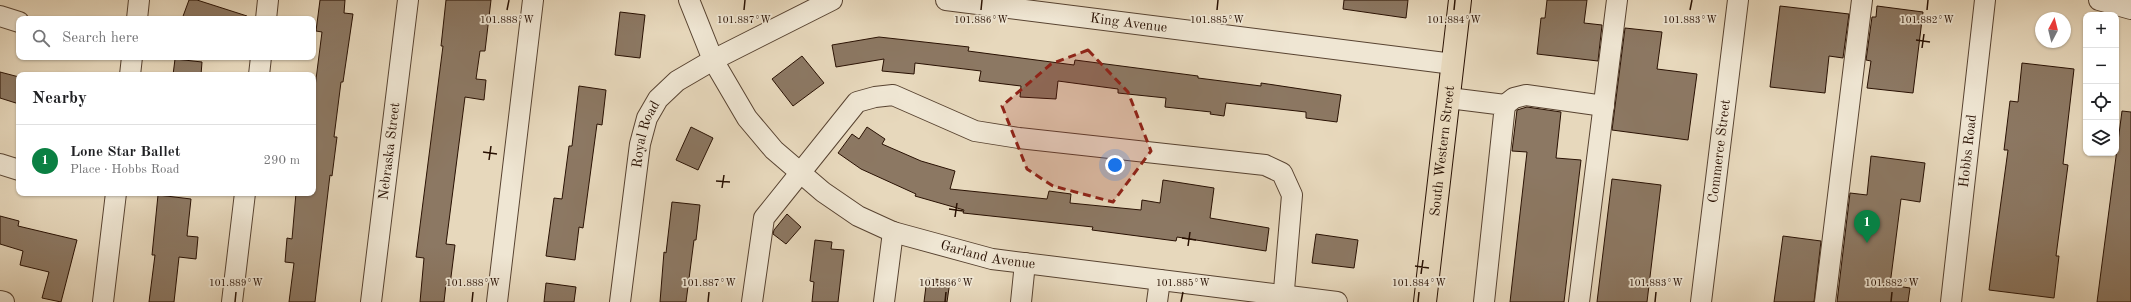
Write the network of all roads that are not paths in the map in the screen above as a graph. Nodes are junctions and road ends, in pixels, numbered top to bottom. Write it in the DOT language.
graph roads {
  1 [pos="139,0"];
  2 [pos="268,0"];
  3 [pos="408,0"];
  4 [pos="534,0"];
  5 [pos="689,0"];
  6 [pos="832,0"];
  7 [pos="946,0"];
  8 [pos="1460,0"];
  9 [pos="1617,0"];
  10 [pos="1738,0"];
  11 [pos="1862,0"];
  12 [pos="1985,0"];
  13 [pos="2100,0"];
  14 [pos="804,6"];
  15 [pos="2131,9"];
  16 [pos="0,16"];
  17 [pos="137,16"];
  18 [pos="266,16"];
  19 [pos="16,21"];
  20 [pos="132,60"];
  21 [pos="261,60"];
  22 [pos="713,60"];
  23 [pos="1453,64"];
  24 [pos="130,72"];
  25 [pos="259,72"];
  26 [pos="1449,98"];
  27 [pos="1505,105"];
  28 [pos="1604,106"];
  29 [pos="0,164"];
  30 [pos="16,169"];
  31 [pos="800,173"];
  32 [pos="114,196"];
  33 [pos="245,196"];
  34 [pos="893,232"];
  35 [pos="1025,263"];
  36 [pos="1160,280"];
  37 [pos="1283,299"];
  38 [pos="0,301"];
  39 [pos="4,302"];
  40 [pos="103,302"];
  41 [pos="232,302"];
  42 [pos="371,302"];
  43 [pos="497,302"];
  44 [pos="620,302"];
  45 [pos="752,302"];
  46 [pos="884,302"];
  47 [pos="1021,302"];
  48 [pos="1157,302"];
  49 [pos="1336,302"];
  50 [pos="1425,302"];
  51 [pos="1484,302"];
  52 [pos="1579,302"];
  53 [pos="1701,302"];
  54 [pos="1825,302"];
  55 [pos="1951,302"];
  1 -- 17 [label="street"];
  2 -- 18 [label="street"];
  3 -- 42 [label="street, Nebraska Street"];
  4 -- 43 [label="street"];
  5 -- 22 [label="street"];
  6 -- 14 [label="street"];
  7 -- 23 [label="street, King Avenue"];
  8 -- 23 [label="main road, South Western Street"];
  9 -- 28 [label="street"];
  10 -- 53 [label="street, Commerce Street"];
  11 -- 54 [label="street"];
  12 -- 55 [label="street, Hobbs Road"];
  13 -- 15 [label="street"];
  14 -- 22 [label="street"];
  16 -- 19 [label="street"];
  20 -- 24 [label="street"];
  21 -- 25 [label="street"];
  22 -- 31 [label="street, Garland Avenue"];
  22 -- 44 [label="street, Royal Road"];
  23 -- 26 [label="main road, South Western Street"];
  26 -- 27 [label="street"];
  26 -- 50 [label="main road, South Western Street"];
  27 -- 28 [label="street"];
  27 -- 51 [label="street"];
  28 -- 52 [label="street"];
  29 -- 30 [label="street"];
  31 -- 34 [label="street, Garland Avenue"];
  31 -- 37 [label="street"];
  31 -- 45 [label="street"];
  32 -- 40 [label="street"];
  33 -- 41 [label="street"];
  34 -- 35 [label="street, Garland Avenue"];
  34 -- 46 [label="street"];
  35 -- 36 [label="street, Garland Avenue"];
  35 -- 47 [label="street"];
  36 -- 37 [label="street, Garland Avenue"];
  36 -- 48 [label="street"];
  37 -- 49 [label="street, Garland Avenue"];
  38 -- 39 [label="street"];
}
